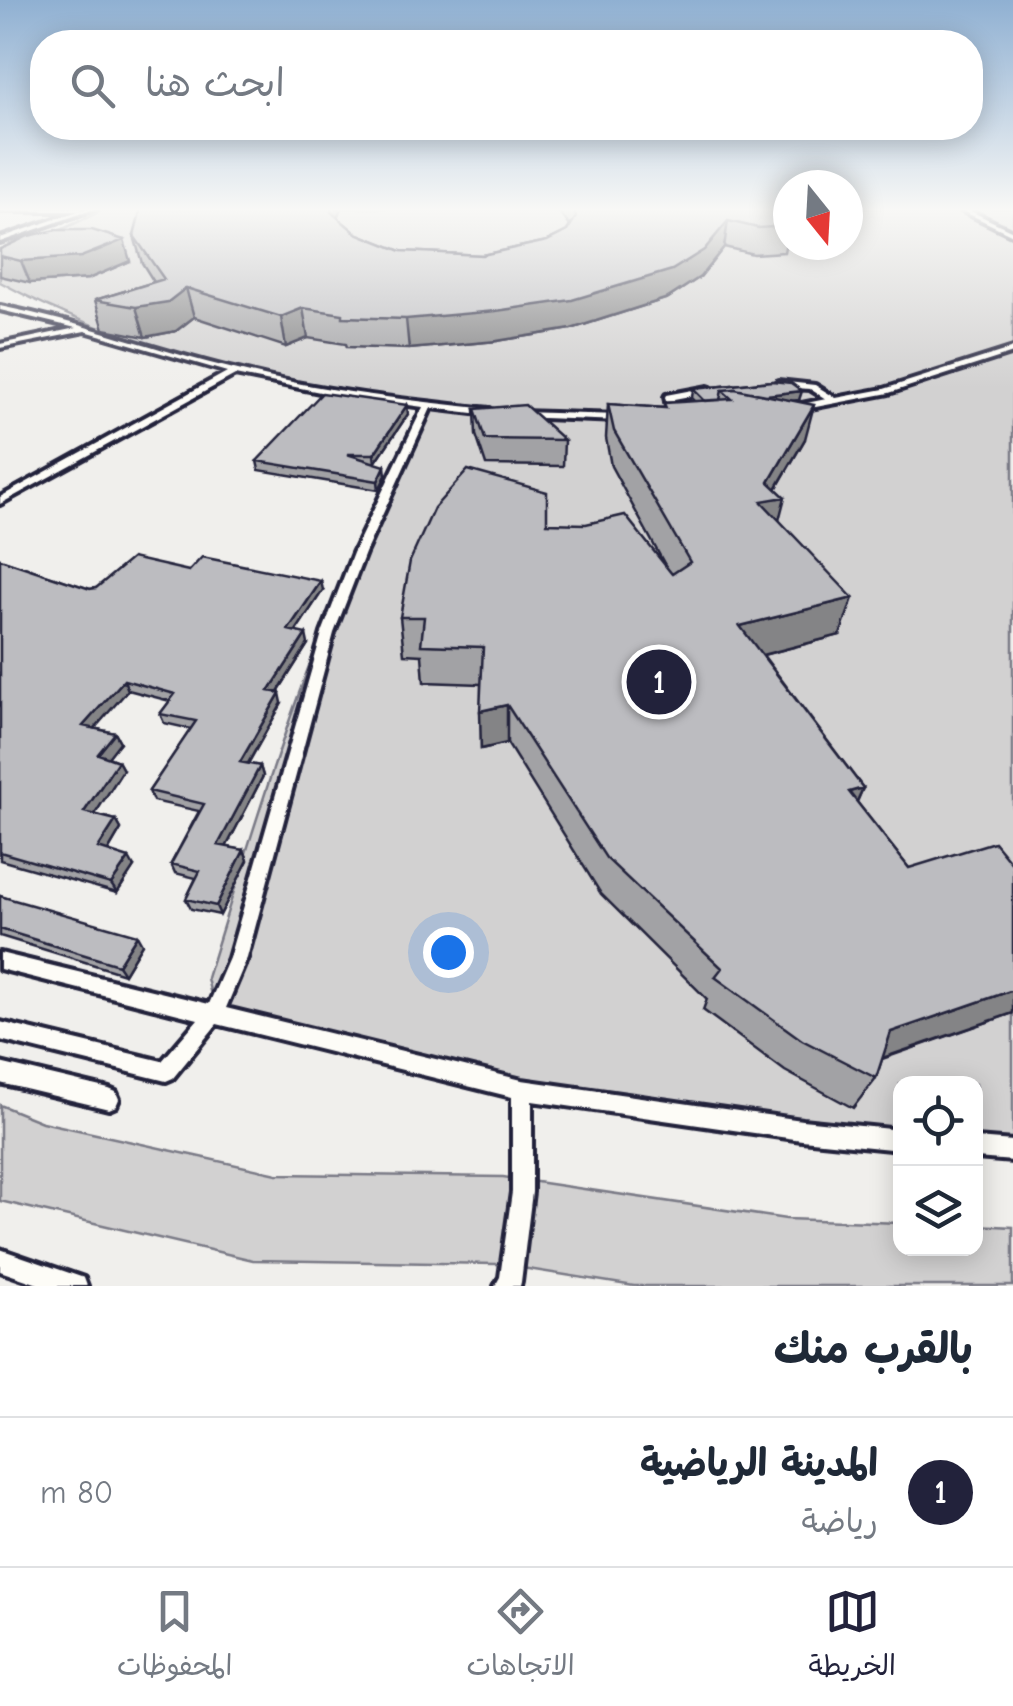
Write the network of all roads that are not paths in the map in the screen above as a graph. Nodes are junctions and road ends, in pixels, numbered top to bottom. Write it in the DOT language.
graph roads {
  1 [pos="0,308"];
  2 [pos="91,328"];
  3 [pos="0,346"];
  4 [pos="1013,350"];
  5 [pos="234,372"];
  6 [pos="770,384"];
  7 [pos="717,390"];
  8 [pos="836,401"];
  9 [pos="428,406"];
  10 [pos="784,409"];
  11 [pos="692,417"];
  12 [pos="625,418"];
  13 [pos="0,501"];
  14 [pos="0,961"];
  15 [pos="215,1012"];
  16 [pos="0,1031"];
  17 [pos="0,1073"];
  18 [pos="522,1090"];
  19 [pos="109,1100"];
  20 [pos="893,1139"];
  21 [pos="983,1149"];
  22 [pos="1013,1151"];
  23 [pos="0,1260"];
  24 [pos="509,1285"];
  25 [pos="76,1286"];
  1 -- 2 [label="lane"];
  2 -- 3 [label="lane"];
  2 -- 5 [label="lane"];
  4 -- 8 [label="lane"];
  5 -- 9 [label="lane"];
  5 -- 13 [label="lane"];
  6 -- 8 [label="lane"];
  7 -- 11 [label="lane"];
  8 -- 10 [label="lane"];
  9 -- 12 [label="lane"];
  9 -- 15 [label="lane"];
  14 -- 15 [label="lane"];
  15 -- 16 [label="lane"];
  15 -- 18 [label="lane"];
  17 -- 19 [label="lane"];
  18 -- 20 [label="lane"];
  18 -- 24 [label="lane"];
  21 -- 22 [label="lane"];
  23 -- 25 [label="lane"];
}
